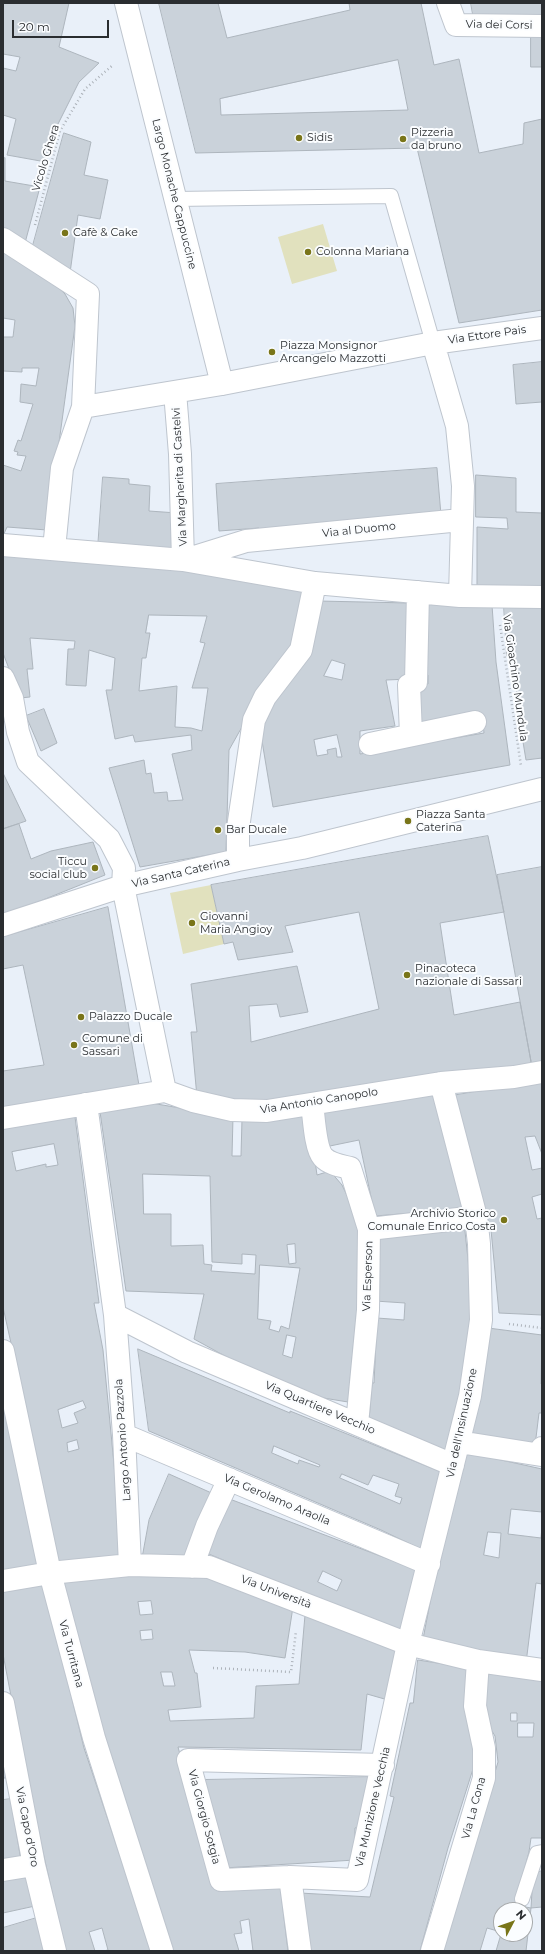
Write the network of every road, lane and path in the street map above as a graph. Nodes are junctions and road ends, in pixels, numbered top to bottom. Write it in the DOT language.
graph roads {
  1 [pos="126,3"];
  2 [pos="448,3"];
  3 [pos="542,26"];
  4 [pos="136,45"];
  5 [pos="175,199"];
  6 [pos="3,239"];
  7 [pos="27,255"];
  8 [pos="542,328"];
  9 [pos="432,343"];
  10 [pos="222,384"];
  11 [pos="175,392"];
  12 [pos="83,408"];
  13 [pos="461,520"];
  14 [pos="3,545"];
  15 [pos="54,549"];
  16 [pos="183,560"];
  17 [pos="315,583"];
  18 [pos="418,592"];
  19 [pos="460,596"];
  20 [pos="496,596"];
  21 [pos="542,597"];
  22 [pos="3,678"];
  23 [pos="475,722"];
  24 [pos="411,735"];
  25 [pos="370,744"];
  26 [pos="519,762"];
  27 [pos="542,788"];
  28 [pos="238,860"];
  29 [pos="123,886"];
  30 [pos="3,925"];
  31 [pos="542,1072"];
  32 [pos="441,1083"];
  33 [pos="165,1091"];
  34 [pos="86,1104"];
  35 [pos="312,1104"];
  36 [pos="3,1118"];
  37 [pos="476,1217"];
  38 [pos="369,1230"];
  39 [pos="115,1315"];
  40 [pos="481,1320"];
  41 [pos="542,1328"];
  42 [pos="3,1351"];
  43 [pos="357,1424"];
  44 [pos="124,1435"];
  45 [pos="459,1442"];
  46 [pos="542,1448"];
  47 [pos="453,1465"];
  48 [pos="229,1479"];
  49 [pos="429,1564"];
  50 [pos="130,1565"];
  51 [pos="192,1567"];
  52 [pos="50,1573"];
  53 [pos="3,1581"];
  54 [pos="300,1601"];
  55 [pos="408,1644"];
  56 [pos="478,1660"];
  57 [pos="213,1668"];
  58 [pos="542,1670"];
  59 [pos="3,1703"];
  60 [pos="383,1765"];
  61 [pos="12,1794"];
  62 [pos="542,1852"];
  63 [pos="34,1865"];
  64 [pos="3,1870"];
  65 [pos="290,1877"];
  66 [pos="522,1899"];
  67 [pos="55,1951"];
  68 [pos="162,1951"];
  69 [pos="300,1951"];
  70 [pos="432,1951"];
  1 -- 4 [label="street, Largo Monache Cappuccine"];
  2 -- 3 [label="street, Via dei Corsi"];
  4 -- 5 [label="street, Largo Monache Cappuccine"];
  4 -- 7 [label="path, Vicolo Ghera"];
  5 -- 9 [label="lane"];
  5 -- 10 [label="street, Largo Monache Cappuccine"];
  6 -- 7 [label="street"];
  7 -- 12 [label="street"];
  8 -- 9 [label="street, Via Ettore Pais"];
  9 -- 10 [label="street"];
  9 -- 13 [label="street"];
  10 -- 11 [label="street"];
  11 -- 12 [label="street, Via Margherita di Castelvi"];
  11 -- 16 [label="street, Via Margherita di Castelvi"];
  12 -- 15 [label="street"];
  13 -- 16 [label="street, Via al Duomo"];
  13 -- 19 [label="street"];
  14 -- 15 [label="street, Via al Duomo"];
  15 -- 16 [label="street, Via al Duomo"];
  16 -- 17 [label="street, Via al Duomo"];
  17 -- 18 [label="street, Via al Duomo"];
  17 -- 28 [label="street"];
  18 -- 19 [label="street, Via al Duomo"];
  18 -- 24 [label="street"];
  19 -- 20 [label="street, Via al Duomo"];
  20 -- 21 [label="street, Via al Duomo"];
  20 -- 26 [label="path, Via Gioachino Mundula"];
  22 -- 29 [label="street"];
  23 -- 24 [label="street"];
  24 -- 25 [label="street"];
  27 -- 28 [label="street"];
  28 -- 29 [label="street, Via Santa Caterina"];
  29 -- 30 [label="street, Via Santa Caterina"];
  29 -- 33 [label="street"];
  31 -- 32 [label="street, Via Antonio Canopolo"];
  32 -- 35 [label="street, Via Antonio Canopolo"];
  32 -- 37 [label="street, Via dell'Insinuazione"];
  33 -- 34 [label="street, Via Antonio Canopolo"];
  33 -- 35 [label="street, Via Antonio Canopolo"];
  34 -- 36 [label="street, Via Antonio Canopolo"];
  34 -- 39 [label="street, Largo Antonio Pazzola"];
  35 -- 38 [label="street, Via Esperson"];
  37 -- 38 [label="street"];
  37 -- 40 [label="street, Via dell'Insinuazione"];
  38 -- 43 [label="street, Via Esperson"];
  39 -- 43 [label="street, Via Quartiere Vecchio"];
  39 -- 44 [label="street, Largo Antonio Pazzola"];
  40 -- 41 [label="path"];
  40 -- 45 [label="street, Via dell'Insinuazione"];
  42 -- 52 [label="street, Via Turritana"];
  43 -- 47 [label="street, Via Quartiere Vecchio"];
  44 -- 48 [label="street, Via Gerolamo Araolla"];
  44 -- 50 [label="street, Largo Antonio Pazzola"];
  45 -- 46 [label="street"];
  45 -- 47 [label="street, Via dell'Insinuazione"];
  47 -- 49 [label="street, Via dell'Insinuazione"];
  48 -- 49 [label="street, Via Gerolamo Araolla"];
  48 -- 51 [label="street"];
  49 -- 55 [label="street, Via dell'Insinuazione"];
  50 -- 51 [label="street, Via Università"];
  50 -- 52 [label="street, Via Università"];
  51 -- 54 [label="street, Via Università"];
  52 -- 53 [label="street, Via Università"];
  52 -- 68 [label="street, Via Turritana"];
  54 -- 55 [label="street, Via Università"];
  54 -- 57 [label="path"];
  55 -- 56 [label="street, Via Università"];
  55 -- 60 [label="street, Via Munizione Vecchia"];
  56 -- 58 [label="street, Via Università"];
  56 -- 70 [label="street, Via La Cona"];
  59 -- 61 [label="street, Via Capo d'Oro"];
  60 -- 65 [label="street, Via Munizione Vecchia"];
  60 -- 65 [label="street, Via Giorgio Sotgia"];
  61 -- 63 [label="street, Via Capo d'Oro"];
  62 -- 66 [label="lane"];
  63 -- 64 [label="street"];
  63 -- 67 [label="street, Via Capo d'Oro"];
  65 -- 69 [label="street"];
}
